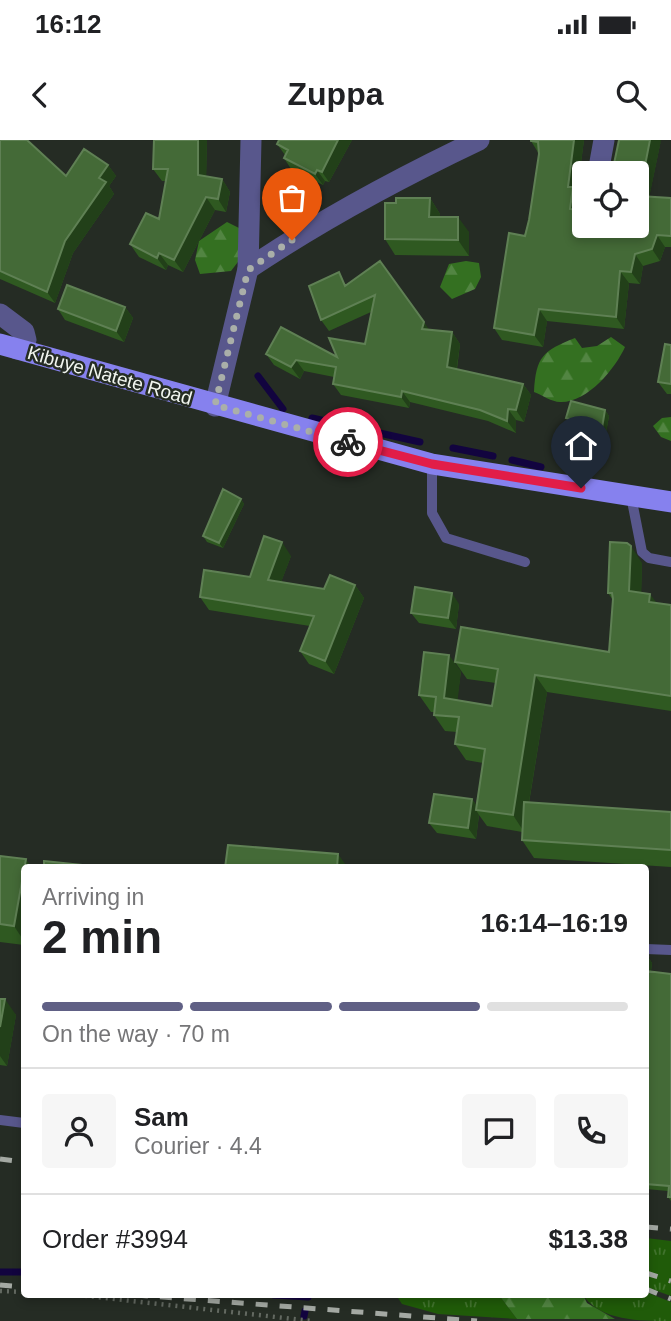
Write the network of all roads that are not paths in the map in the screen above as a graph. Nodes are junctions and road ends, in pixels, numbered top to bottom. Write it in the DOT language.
graph roads {
  1 [pos="251,140"];
  2 [pos="479,140"];
  3 [pos="604,140"];
  4 [pos="600,161"];
  5 [pos="248,270"];
  6 [pos="0,314"];
  7 [pos="9,346"];
  8 [pos="215,405"];
  9 [pos="432,464"];
  10 [pos="631,496"];
  11 [pos="671,502"];
  12 [pos="525,562"];
  13 [pos="671,562"];
  14 [pos="649,948"];
  15 [pos="671,950"];
  16 [pos="0,1120"];
  17 [pos="21,1123"];
  1 -- 5 [label="street"];
  2 -- 5 [label="street"];
  3 -- 4 [label="street"];
  5 -- 8 [label="street"];
  6 -- 7 [label="street"];
  7 -- 8 [label="main road, Kibuye Natete Road"];
  8 -- 9 [label="main road, Kibuye Natete Road"];
  9 -- 10 [label="main road, Kibuye Natete Road"];
  9 -- 12 [label="lane"];
  10 -- 11 [label="main road, Kibuye Natete Road"];
  10 -- 13 [label="lane"];
  14 -- 15 [label="lane"];
  16 -- 17 [label="lane"];
}
